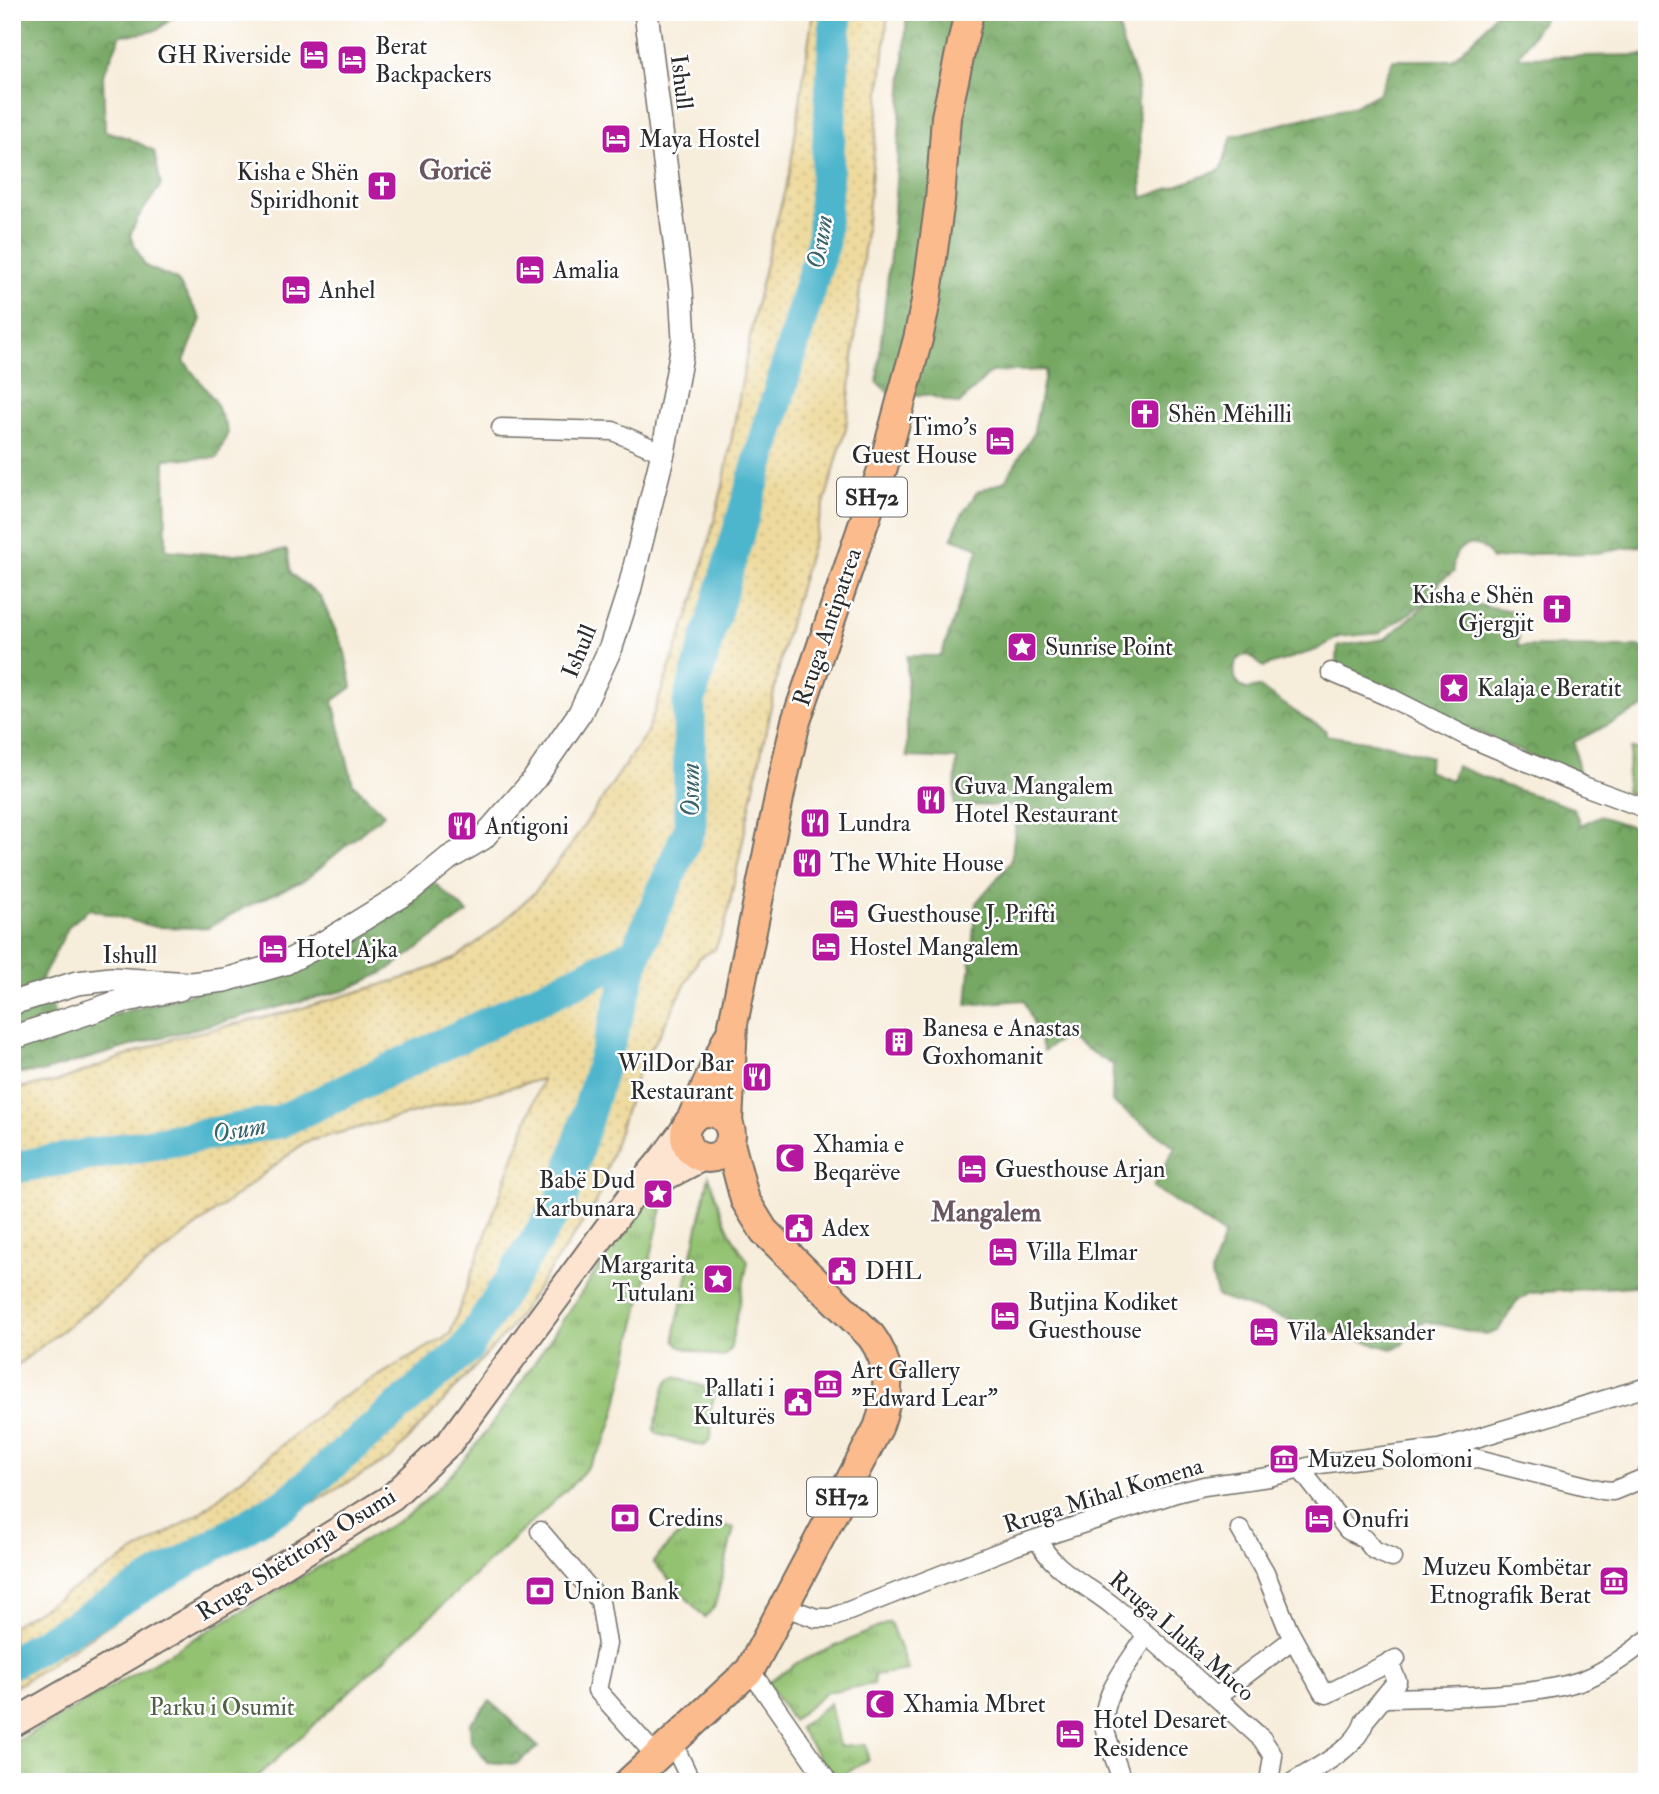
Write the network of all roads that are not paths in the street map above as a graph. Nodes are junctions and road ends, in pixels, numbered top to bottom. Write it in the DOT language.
graph roads {
  1 [pos="646,12"];
  2 [pos="969,12"];
  3 [pos="501,428"];
  4 [pos="663,453"];
  5 [pos="1331,672"];
  6 [pos="1647,809"];
  7 [pos="191,984"];
  8 [pos="12,1003"];
  9 [pos="733,1024"];
  10 [pos="12,1038"];
  11 [pos="691,1120"];
  12 [pos="729,1133"];
  13 [pos="703,1157"];
  14 [pos="633,1194"];
  15 [pos="746,1200"];
  16 [pos="1647,1387"];
  17 [pos="1439,1449"];
  18 [pos="1301,1470"];
  19 [pos="1647,1477"];
  20 [pos="1240,1529"];
  21 [pos="540,1531"];
  22 [pos="1038,1539"];
  23 [pos="1392,1558"];
  24 [pos="785,1607"];
  25 [pos="1146,1635"];
  26 [pos="1293,1639"];
  27 [pos="1647,1640"];
  28 [pos="750,1670"];
  29 [pos="1216,1697"];
  30 [pos="1385,1698"];
  31 [pos="12,1724"];
  32 [pos="664,1749"];
  33 [pos="687,1773"];
  34 [pos="629,1782"];
  35 [pos="828,1782"];
  36 [pos="1119,1782"];
  37 [pos="1269,1782"];
  38 [pos="1293,1782"];
  1 -- 4 [label="street, Ishull"];
  2 -- 9 [label="main road, Rruga Antipatrea / SH72"];
  3 -- 4 [label="street"];
  4 -- 7 [label="street, Ishull"];
  5 -- 6 [label="street"];
  7 -- 8 [label="street, Ishull"];
  7 -- 10 [label="street"];
  9 -- 11 [label="main road, Rruga Shëtitorja Osumi / SH72"];
  9 -- 12 [label="main road, Rruga Antipatrea / SH72"];
  11 -- 12 [label="main road"];
  11 -- 13 [label="main road, SH72"];
  11 -- 14 [label="main road, Rruga Shëtitorja Osumi"];
  12 -- 13 [label="main road"];
  12 -- 15 [label="main road, Rruga Antipatrea / SH72"];
  13 -- 14 [label="main road, Rruga Shëtitorja Osumi"];
  13 -- 15 [label="main road, SH72"];
  14 -- 31 [label="main road, Rruga Shëtitorja Osumi"];
  15 -- 24 [label="main road, Rruga Antipatrea / SH72"];
  16 -- 17 [label="street, Rruga Mihal Komena"];
  17 -- 18 [label="street, Rruga Mihal Komena"];
  17 -- 19 [label="street"];
  18 -- 22 [label="street, Rruga Mihal Komena"];
  18 -- 23 [label="street"];
  20 -- 26 [label="street"];
  21 -- 32 [label="street"];
  22 -- 24 [label="street, Rruga Mihal Komena"];
  22 -- 25 [label="street, Rruga Lluka Muco"];
  24 -- 28 [label="main road, Rruga Antipatrea / SH72"];
  25 -- 29 [label="street, Rruga Lluka Muco"];
  25 -- 36 [label="street"];
  26 -- 29 [label="street"];
  26 -- 30 [label="street"];
  27 -- 30 [label="street"];
  28 -- 32 [label="main road, Rruga Antipatrea / SH72"];
  28 -- 35 [label="street"];
  29 -- 37 [label="street, Rruga Lluka Muco"];
  30 -- 38 [label="street"];
  32 -- 33 [label="street"];
  32 -- 34 [label="main road, Rruga Antipatrea / SH72"];
}
